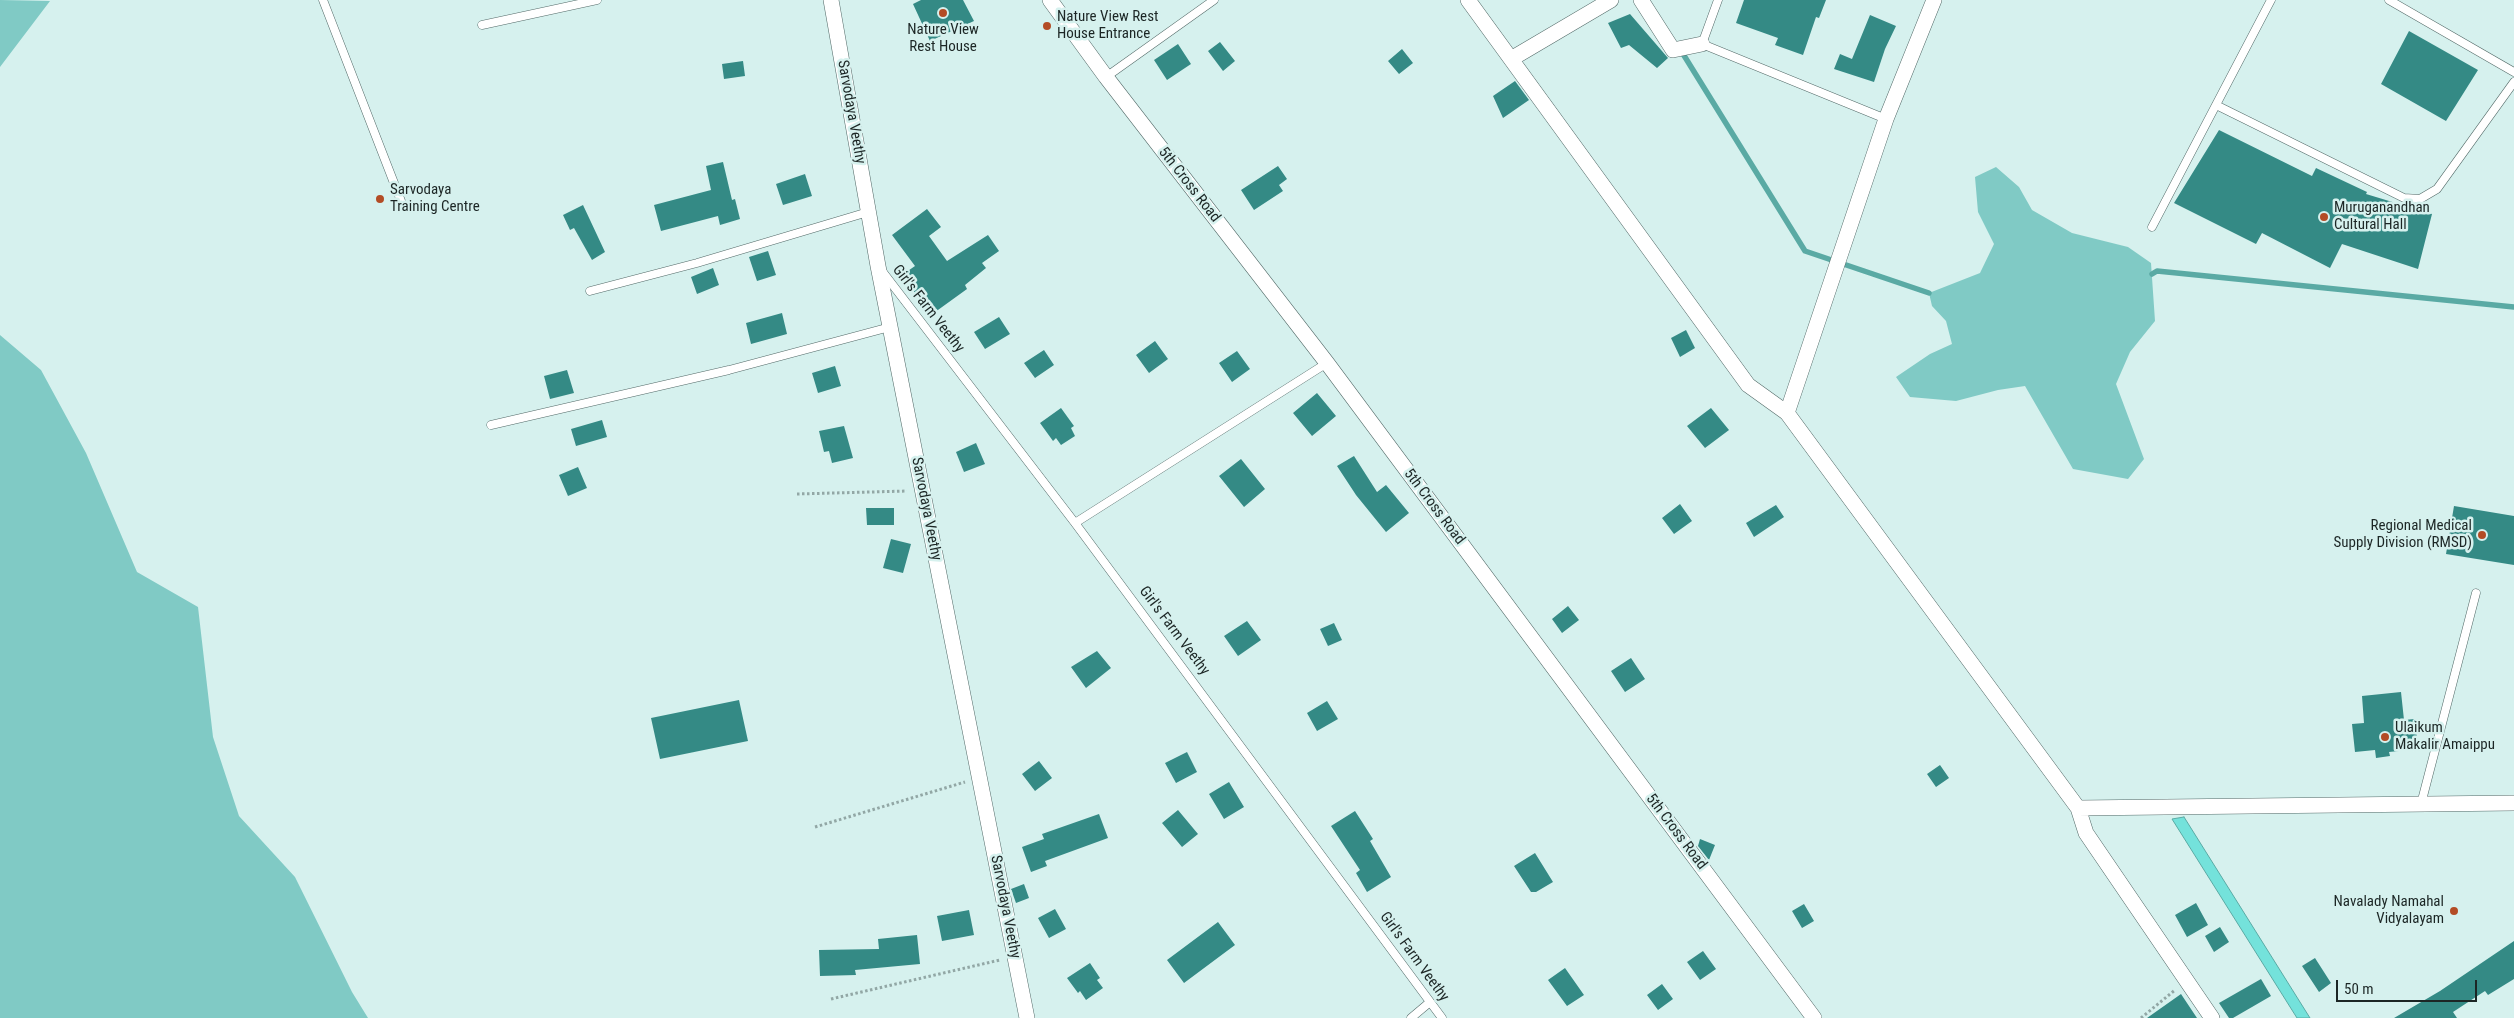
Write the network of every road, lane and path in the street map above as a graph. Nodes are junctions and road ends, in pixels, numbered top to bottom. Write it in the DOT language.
graph roads {
  1 [pos="323,0"];
  2 [pos="597,0"];
  3 [pos="831,0"];
  4 [pos="1050,0"];
  5 [pos="1214,0"];
  6 [pos="1468,0"];
  7 [pos="1611,0"];
  8 [pos="1641,0"];
  9 [pos="1718,0"];
  10 [pos="1933,0"];
  11 [pos="2271,0"];
  12 [pos="2389,0"];
  13 [pos="482,25"];
  14 [pos="1702,44"];
  15 [pos="1511,59"];
  16 [pos="2514,72"];
  17 [pos="1106,76"];
  18 [pos="2514,82"];
  19 [pos="2216,105"];
  20 [pos="1886,119"];
  21 [pos="401,201"];
  22 [pos="868,212"];
  23 [pos="2152,227"];
  24 [pos="878,266"];
  25 [pos="590,291"];
  26 [pos="890,327"];
  27 [pos="1327,363"];
  28 [pos="1787,413"];
  29 [pos="491,425"];
  30 [pos="922,490"];
  31 [pos="796,494"];
  32 [pos="1076,523"];
  33 [pos="2476,593"];
  34 [pos="980,777"];
  35 [pos="2514,803"];
  36 [pos="2421,804"];
  37 [pos="2078,808"];
  38 [pos="815,827"];
  39 [pos="1015,956"];
  40 [pos="2186,980"];
  41 [pos="831,999"];
  42 [pos="1430,1002"];
  43 [pos="1027,1018"];
  44 [pos="1411,1018"];
  45 [pos="1442,1018"];
  46 [pos="1814,1018"];
  47 [pos="2141,1018"];
  48 [pos="2212,1018"];
  1 -- 21 [label="lane"];
  2 -- 13 [label="lane"];
  3 -- 22 [label="street, Sarvodaya Veethy"];
  4 -- 17 [label="street, 5th Cross Road"];
  5 -- 17 [label="lane"];
  6 -- 15 [label="street"];
  7 -- 15 [label="street"];
  8 -- 14 [label="street"];
  9 -- 14 [label="lane"];
  10 -- 20 [label="street"];
  11 -- 19 [label="lane"];
  12 -- 16 [label="lane"];
  14 -- 20 [label="lane"];
  15 -- 28 [label="street"];
  17 -- 27 [label="street, 5th Cross Road"];
  18 -- 19 [label="lane"];
  19 -- 23 [label="lane"];
  20 -- 28 [label="street"];
  22 -- 24 [label="street, Sarvodaya Veethy"];
  22 -- 25 [label="lane"];
  24 -- 26 [label="street, Sarvodaya Veethy"];
  24 -- 32 [label="lane, Girl's Farm Veethy"];
  26 -- 29 [label="lane"];
  26 -- 30 [label="street, Sarvodaya Veethy"];
  27 -- 32 [label="lane"];
  27 -- 46 [label="street, 5th Cross Road"];
  28 -- 37 [label="street"];
  30 -- 31 [label="path"];
  30 -- 34 [label="street, Sarvodaya Veethy"];
  32 -- 42 [label="lane, Girl's Farm Veethy"];
  33 -- 36 [label="lane"];
  34 -- 38 [label="path"];
  34 -- 39 [label="street, Sarvodaya Veethy"];
  35 -- 36 [label="street"];
  36 -- 37 [label="street"];
  37 -- 40 [label="street"];
  39 -- 41 [label="path"];
  39 -- 43 [label="street, Sarvodaya Veethy"];
  40 -- 47 [label="path"];
  40 -- 48 [label="street"];
  42 -- 44 [label="lane"];
  42 -- 45 [label="lane, Girl's Farm Veethy"];
}
